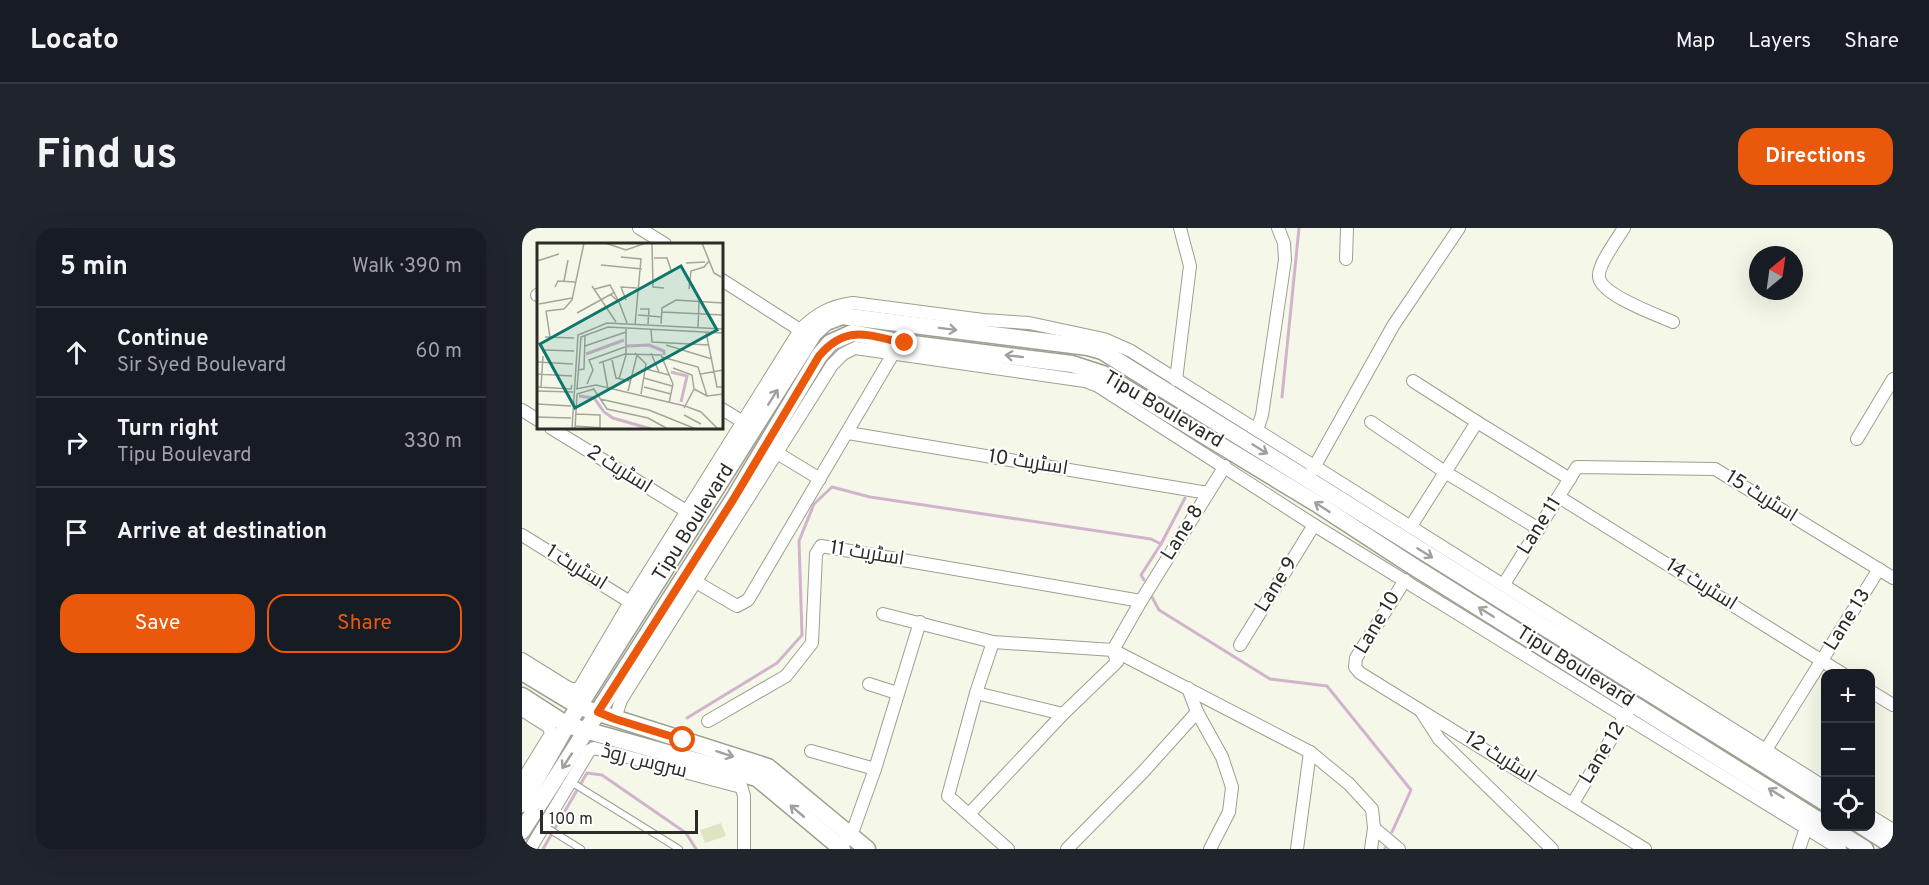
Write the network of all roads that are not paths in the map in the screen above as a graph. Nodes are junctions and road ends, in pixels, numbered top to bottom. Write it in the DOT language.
graph roads {
  1 [pos="639,228"];
  2 [pos="1180,228"];
  3 [pos="1278,228"];
  4 [pos="1286,228"];
  5 [pos="1347,228"];
  6 [pos="1459,228"];
  7 [pos="1624,228"];
  8 [pos="663,243"];
  9 [pos="1284,243"];
  10 [pos="1346,259"];
  11 [pos="723,281"];
  12 [pos="1673,322"];
  13 [pos="800,330"];
  14 [pos="893,354"];
  15 [pos="1893,379"];
  16 [pos="1176,380"];
  17 [pos="1413,381"];
  18 [pos="1153,384"];
  19 [pos="1139,404"];
  20 [pos="522,410"];
  21 [pos="723,410"];
  22 [pos="537,419"];
  23 [pos="743,422"];
  24 [pos="1371,422"];
  25 [pos="1477,422"];
  26 [pos="553,429"];
  27 [pos="1257,430"];
  28 [pos="848,433"];
  29 [pos="1857,439"];
  30 [pos="777,453"];
  31 [pos="723,466"];
  32 [pos="1225,466"];
  33 [pos="1577,467"];
  34 [pos="1311,472"];
  35 [pos="1445,472"];
  36 [pos="819,479"];
  37 [pos="1570,479"];
  38 [pos="1208,493"];
  39 [pos="1559,497"];
  40 [pos="687,512"];
  41 [pos="1314,525"];
  42 [pos="1411,526"];
  43 [pos="1539,528"];
  44 [pos="522,535"];
  45 [pos="1879,570"];
  46 [pos="1893,578"];
  47 [pos="1405,580"];
  48 [pos="696,582"];
  49 [pos="1504,584"];
  50 [pos="1141,601"];
  51 [pos="630,602"];
  52 [pos="883,614"];
  53 [pos="1515,620"];
  54 [pos="920,622"];
  55 [pos="993,642"];
  56 [pos="613,643"];
  57 [pos="1240,645"];
  58 [pos="1113,650"];
  59 [pos="522,659"];
  60 [pos="1822,661"];
  61 [pos="1355,668"];
  62 [pos="1835,669"];
  63 [pos="522,672"];
  64 [pos="869,684"];
  65 [pos="1188,688"];
  66 [pos="897,693"];
  67 [pos="976,693"];
  68 [pos="1875,694"];
  69 [pos="522,696"];
  70 [pos="1893,705"];
  71 [pos="580,707"];
  72 [pos="1419,709"];
  73 [pos="522,710"];
  74 [pos="1629,710"];
  75 [pos="598,712"];
  76 [pos="1197,712"];
  77 [pos="1063,714"];
  78 [pos="615,719"];
  79 [pos="708,721"];
  80 [pos="567,725"];
  81 [pos="586,731"];
  82 [pos="811,751"];
  83 [pos="1310,752"];
  84 [pos="1762,756"];
  85 [pos="875,769"];
  86 [pos="739,780"];
  87 [pos="522,782"];
  88 [pos="577,785"];
  89 [pos="1821,786"];
  90 [pos="1821,800"];
  91 [pos="1573,803"];
  92 [pos="522,804"];
  93 [pos="969,814"];
  94 [pos="1875,819"];
  95 [pos="1821,822"];
  96 [pos="1374,828"];
  97 [pos="1806,828"];
  98 [pos="550,830"];
  99 [pos="1893,830"];
  100 [pos="522,831"];
  101 [pos="1835,831"];
  102 [pos="1870,831"];
  103 [pos="844,844"];
  104 [pos="1893,846"];
  105 [pos="530,849"];
  106 [pos="581,849"];
  107 [pos="679,849"];
  108 [pos="744,849"];
  109 [pos="867,849"];
  110 [pos="1008,849"];
  111 [pos="1067,849"];
  112 [pos="1210,849"];
  113 [pos="1297,849"];
  114 [pos="1371,849"];
  115 [pos="1399,849"];
  116 [pos="1552,849"];
  117 [pos="1645,849"];
  118 [pos="1799,849"];
  119 [pos="1840,849"];
  120 [pos="1865,849"];
  1 -- 8 [label="street"];
  2 -- 16 [label="street"];
  3 -- 9 [label="street"];
  4 -- 9 [label="street"];
  5 -- 10 [label="street"];
  6 -- 34 [label="street"];
  7 -- 12 [label="street"];
  9 -- 27 [label="street"];
  11 -- 13 [label="street"];
  13 -- 16 [label="street"];
  13 -- 23 [label="street"];
  14 -- 19 [label="street"];
  14 -- 28 [label="street"];
  14 -- 30 [label="street"];
  15 -- 29 [label="street"];
  16 -- 27 [label="street"];
  17 -- 25 [label="street"];
  18 -- 19 [label="street"];
  31 -- 18 [label="street, Tipu Boulevard, one-way"];
  18 -- 34 [label="street, Tipu Boulevard, one-way"];
  19 -- 32 [label="street"];
  53 -- 19 [label="street, Tipu Boulevard, one-way"];
  19 -- 75 [label="street, Tipu Boulevard, one-way"];
  20 -- 22 [label="street"];
  21 -- 23 [label="street"];
  23 -- 31 [label="street"];
  24 -- 35 [label="street"];
  25 -- 35 [label="street"];
  25 -- 37 [label="street"];
  26 -- 40 [label="street, اسٹریٹ 2"];
  27 -- 34 [label="street"];
  28 -- 36 [label="street"];
  28 -- 38 [label="street, اسٹریٹ 10"];
  30 -- 36 [label="street"];
  30 -- 48 [label="street"];
  31 -- 40 [label="street"];
  31 -- 56 [label="street, Tipu Boulevard"];
  32 -- 38 [label="street, Lane 8"];
  32 -- 41 [label="street"];
  33 -- 37 [label="street, Lane 11"];
  33 -- 45 [label="street, اسٹریٹ 15"];
  34 -- 42 [label="street"];
  34 -- 53 [label="street, Tipu Boulevard, one-way"];
  35 -- 42 [label="street"];
  35 -- 43 [label="street"];
  36 -- 48 [label="street"];
  37 -- 39 [label="street, Lane 11"];
  38 -- 50 [label="street, Lane 8"];
  39 -- 43 [label="street, Lane 11"];
  39 -- 60 [label="street, اسٹریٹ 14"];
  40 -- 51 [label="street"];
  41 -- 47 [label="street"];
  41 -- 57 [label="street, Lane 9"];
  42 -- 49 [label="street"];
  43 -- 49 [label="street, Lane 11"];
  44 -- 51 [label="street, اسٹریٹ 1"];
  45 -- 46 [label="street, اسٹریٹ 15"];
  45 -- 60 [label="street, Lane 13"];
  47 -- 61 [label="street, Lane 10"];
  47 -- 74 [label="street"];
  48 -- 78 [label="street"];
  49 -- 84 [label="street"];
  50 -- 58 [label="street, Lane 8"];
  50 -- 79 [label="street, اسٹریٹ 11"];
  51 -- 56 [label="street"];
  52 -- 54 [label="street"];
  53 -- 74 [label="street, Tipu Boulevard"];
  53 -- 84 [label="street, Tipu Boulevard"];
  54 -- 55 [label="street"];
  54 -- 66 [label="street"];
  55 -- 58 [label="street"];
  55 -- 67 [label="street"];
  56 -- 59 [label="street"];
  56 -- 71 [label="street, Tipu Boulevard"];
  58 -- 65 [label="street"];
  58 -- 77 [label="street, Lane 8"];
  60 -- 62 [label="street, اسٹریٹ 14"];
  60 -- 84 [label="street, Lane 13"];
  61 -- 72 [label="street, اسٹریٹ 12"];
  63 -- 71 [label="street"];
  64 -- 66 [label="street"];
  65 -- 76 [label="street"];
  65 -- 83 [label="street"];
  66 -- 85 [label="street"];
  67 -- 77 [label="street"];
  67 -- 93 [label="street"];
  68 -- 70 [label="street"];
  69 -- 80 [label="street"];
  71 -- 75 [label="street"];
  71 -- 80 [label="street, Tipu Boulevard"];
  72 -- 91 [label="street, اسٹریٹ 12"];
  72 -- 116 [label="street"];
  73 -- 87 [label="street"];
  74 -- 91 [label="street, Lane 12"];
  95 -- 74 [label="street, Tipu Boulevard, one-way"];
  74 -- 97 [label="street"];
  75 -- 78 [label="street"];
  75 -- 81 [label="street, Tipu Boulevard"];
  76 -- 111 [label="street"];
  76 -- 112 [label="street"];
  77 -- 93 [label="street"];
  78 -- 103 [label="street, one-way"];
  80 -- 81 [label="street"];
  80 -- 92 [label="street, Tipu Boulevard"];
  81 -- 86 [label="street"];
  81 -- 100 [label="street, Tipu Boulevard, one-way"];
  82 -- 85 [label="street"];
  83 -- 96 [label="street"];
  83 -- 113 [label="street"];
  84 -- 89 [label="street"];
  84 -- 90 [label="street, Tipu Boulevard"];
  85 -- 103 [label="street"];
  86 -- 88 [label="street, سروس روڈ"];
  103 -- 86 [label="street, one-way"];
  86 -- 108 [label="street"];
  88 -- 98 [label="street, سروس روڈ"];
  88 -- 107 [label="lane"];
  91 -- 117 [label="street, اسٹریٹ 12"];
  93 -- 110 [label="street"];
  94 -- 99 [label="street"];
  96 -- 114 [label="street"];
  96 -- 115 [label="street"];
  97 -- 118 [label="street"];
  97 -- 119 [label="street"];
  98 -- 105 [label="street, سروس روڈ"];
  98 -- 106 [label="lane"];
  101 -- 120 [label="street, Tipu Boulevard"];
  102 -- 104 [label="street"];
  103 -- 109 [label="street"];
}
